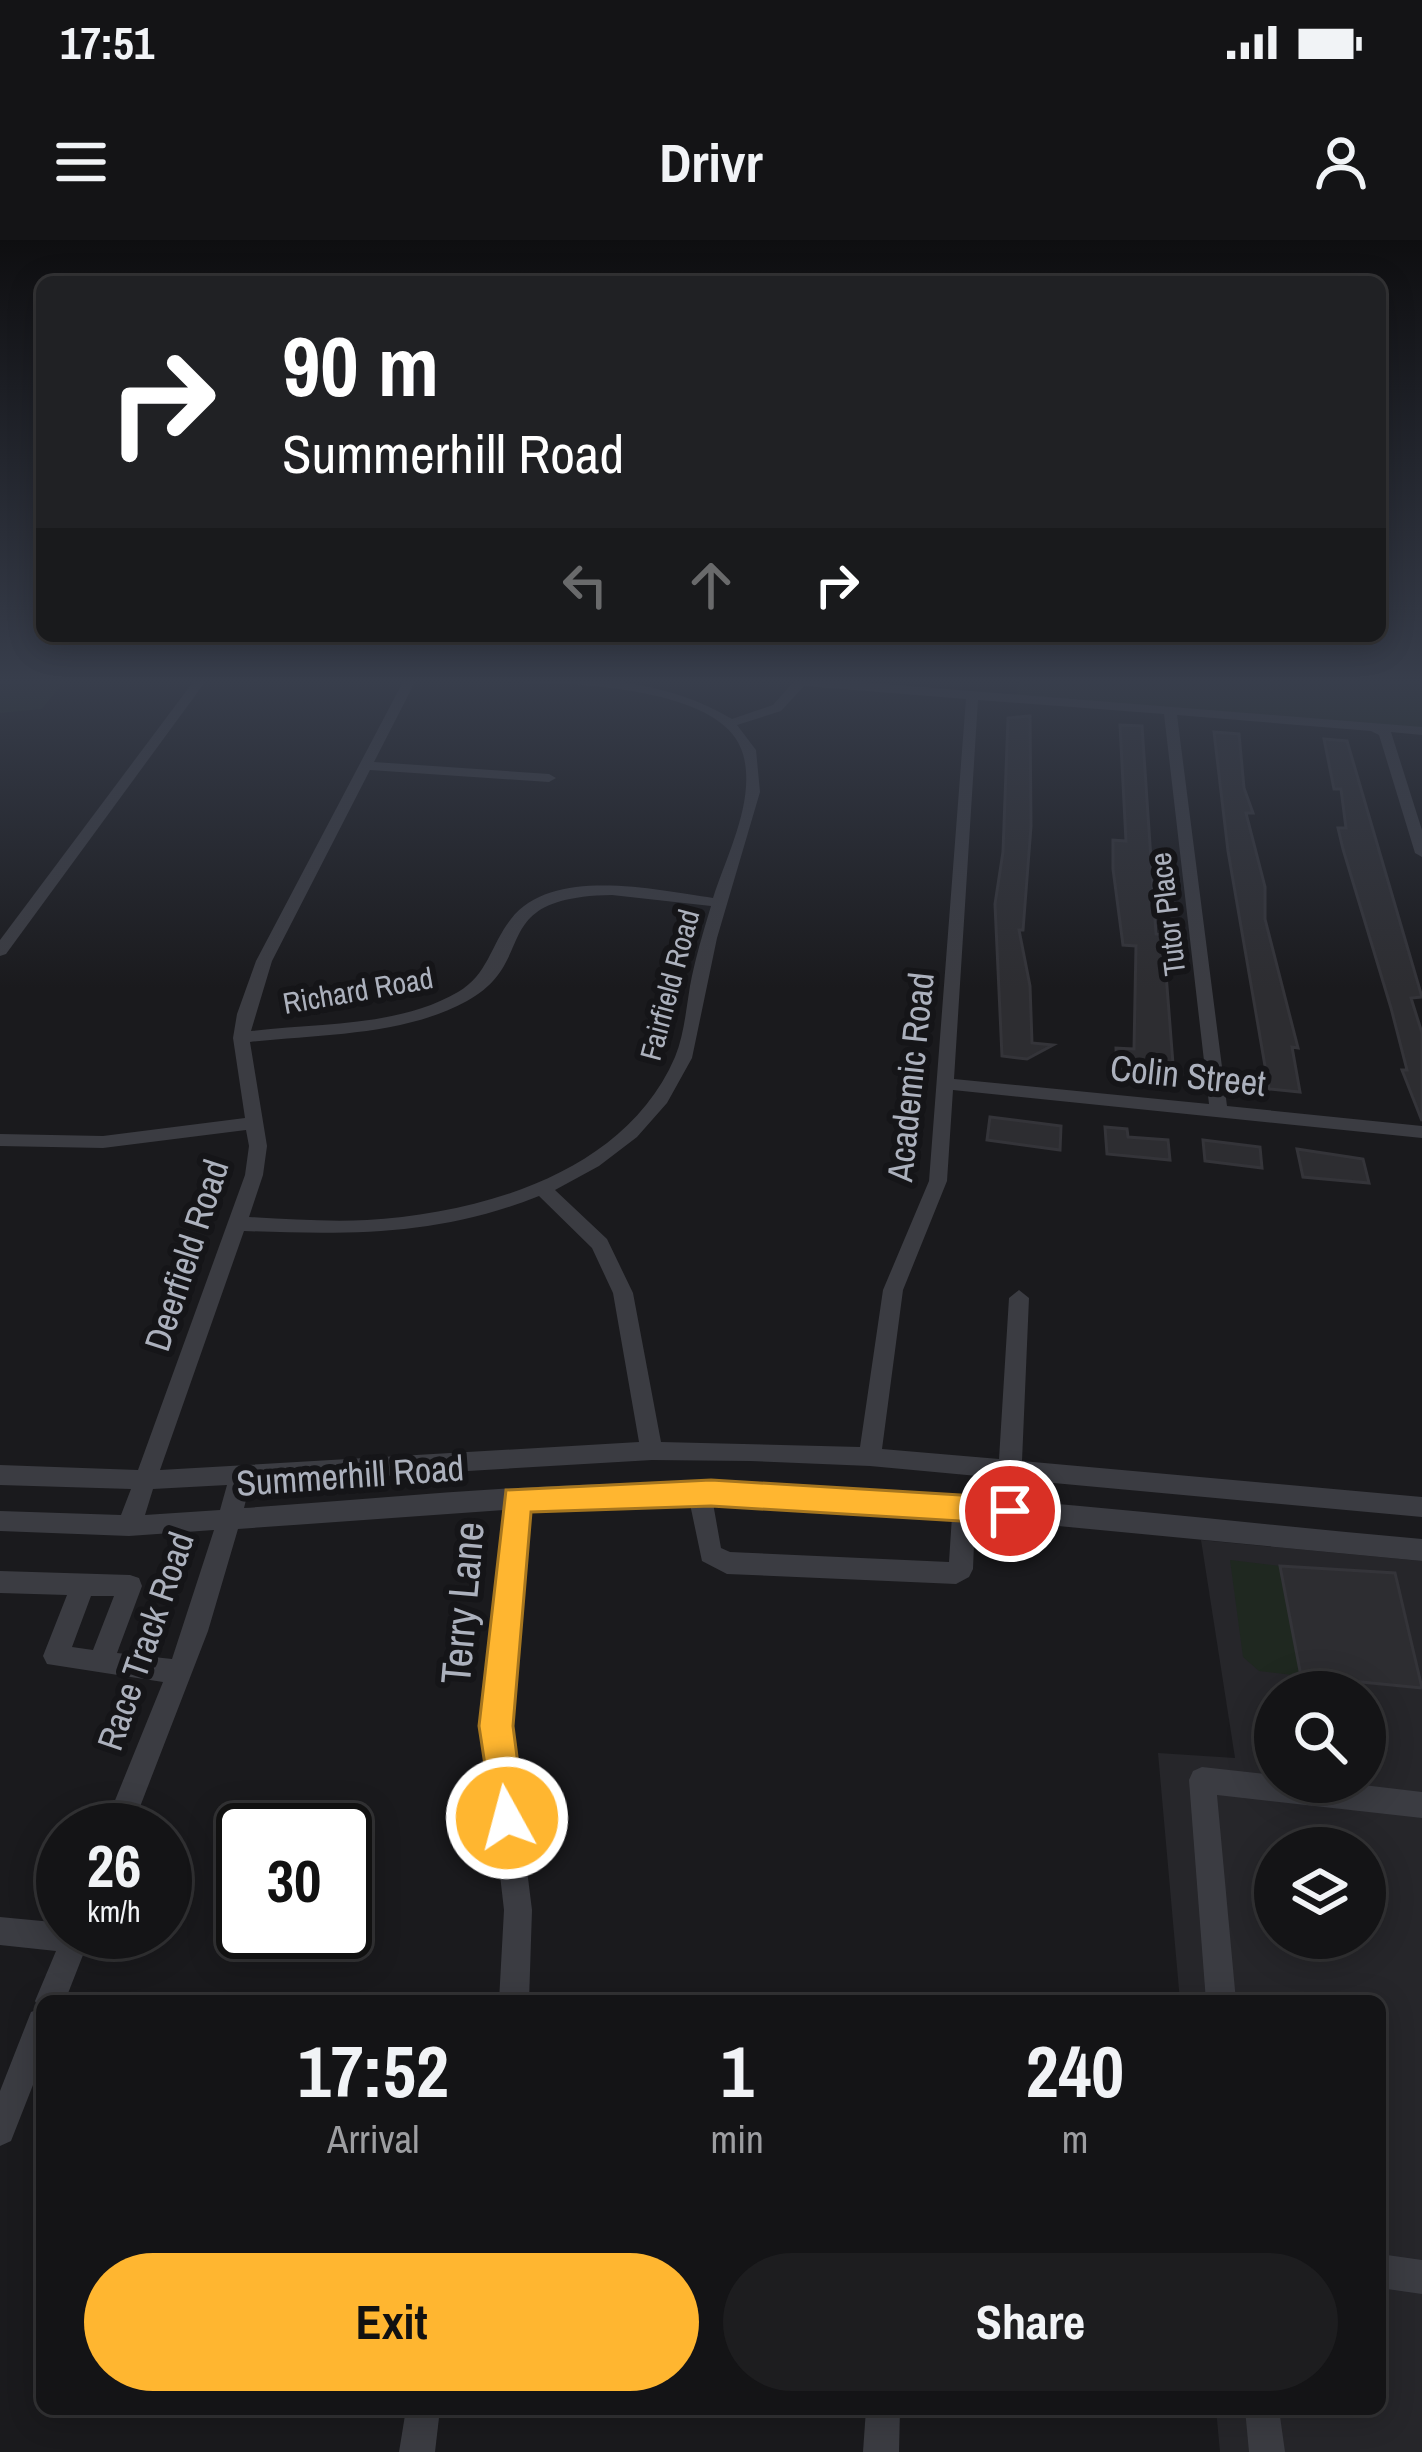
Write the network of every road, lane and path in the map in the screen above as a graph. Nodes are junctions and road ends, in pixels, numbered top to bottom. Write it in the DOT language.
graph roads {
  1 [pos="126,781"];
  2 [pos="359,781"];
  3 [pos="755,781"];
  4 [pos="967,781"];
  5 [pos="1179,781"];
  6 [pos="1399,781"];
  7 [pos="1422,853"];
  8 [pos="721,903"];
  9 [pos="0,951"];
  10 [pos="241,1038"];
  11 [pos="947,1084"];
  12 [pos="1219,1110"];
  13 [pos="254,1123"];
  14 [pos="1422,1132"];
  15 [pos="0,1140"];
  16 [pos="542,1187"];
  17 [pos="238,1223"];
  18 [pos="1019,1298"];
  19 [pos="652,1451"];
  20 [pos="870,1456"];
  21 [pos="1010,1469"];
  22 [pos="0,1474"];
  23 [pos="241,1477"];
  24 [pos="147,1480"];
  25 [pos="700,1493"];
  26 [pos="517,1499"];
  27 [pos="964,1507"];
  28 [pos="1422,1507"];
  29 [pos="229,1520"];
  30 [pos="0,1521"];
  31 [pos="129,1526"];
  32 [pos="1420,1557"];
  33 [pos="0,1582"];
  34 [pos="82,1584"];
  35 [pos="101,1663"];
  36 [pos="179,1672"];
  37 [pos="128,1803"];
  38 [pos="1422,1804"];
  39 [pos="0,1931"];
  40 [pos="36,1933"];
  41 [pos="67,1959"];
  42 [pos="52,1995"];
  43 [pos="514,1995"];
  44 [pos="1220,1995"];
  45 [pos="36,2038"];
  46 [pos="0,2130"];
  47 [pos="1386,2272"];
  48 [pos="1422,2277"];
  49 [pos="422,2415"];
  50 [pos="884,2415"];
  51 [pos="1263,2415"];
  52 [pos="417,2452"];
  53 [pos="881,2452"];
  54 [pos="1267,2452"];
  1 -- 9 [label="street"];
  2 -- 10 [label="street, Deerfield Road"];
  3 -- 8 [label="street, Fairfield Road"];
  4 -- 11 [label="street, Academic Road"];
  5 -- 12 [label="street, Tutor Place"];
  6 -- 7 [label="street"];
  8 -- 10 [label="street, Richard Road"];
  8 -- 16 [label="street, Fairfield Road"];
  10 -- 13 [label="street, Deerfield Road"];
  11 -- 12 [label="street, Colin Street"];
  11 -- 20 [label="street, Academic Road"];
  12 -- 14 [label="street, Colin Street"];
  13 -- 15 [label="street"];
  13 -- 17 [label="street, Deerfield Road"];
  16 -- 17 [label="street, Fairfield Road"];
  16 -- 19 [label="street"];
  17 -- 24 [label="street, Deerfield Road"];
  18 -- 21 [label="street"];
  19 -- 20 [label="street, Summerhill Road"];
  19 -- 23 [label="street, Summerhill Road"];
  20 -- 21 [label="street, Summerhill Road"];
  21 -- 28 [label="street, Summerhill Road"];
  22 -- 24 [label="street, Summerhill Road"];
  23 -- 24 [label="street, Summerhill Road"];
  23 -- 29 [label="street, Race Track Road"];
  24 -- 31 [label="street, Deerfield Road"];
  25 -- 26 [label="street, Summerhill Road"];
  25 -- 27 [label="street, Summerhill Road"];
  25 -- 27 [label="street"];
  26 -- 29 [label="street, Summerhill Road"];
  26 -- 43 [label="street, Terry Lane"];
  27 -- 32 [label="street, Summerhill Road"];
  29 -- 31 [label="street, Summerhill Road"];
  29 -- 36 [label="street, Race Track Road"];
  30 -- 31 [label="street, Summerhill Road"];
  33 -- 34 [label="street"];
  34 -- 35 [label="street"];
  34 -- 35 [label="street"];
  35 -- 36 [label="street"];
  36 -- 37 [label="street, Race Track Road"];
  38 -- 44 [label="street"];
  39 -- 40 [label="street"];
  41 -- 42 [label="street"];
  45 -- 46 [label="street"];
  47 -- 48 [label="street"];
  49 -- 52 [label="street"];
  50 -- 53 [label="street"];
  51 -- 54 [label="street"];
}
